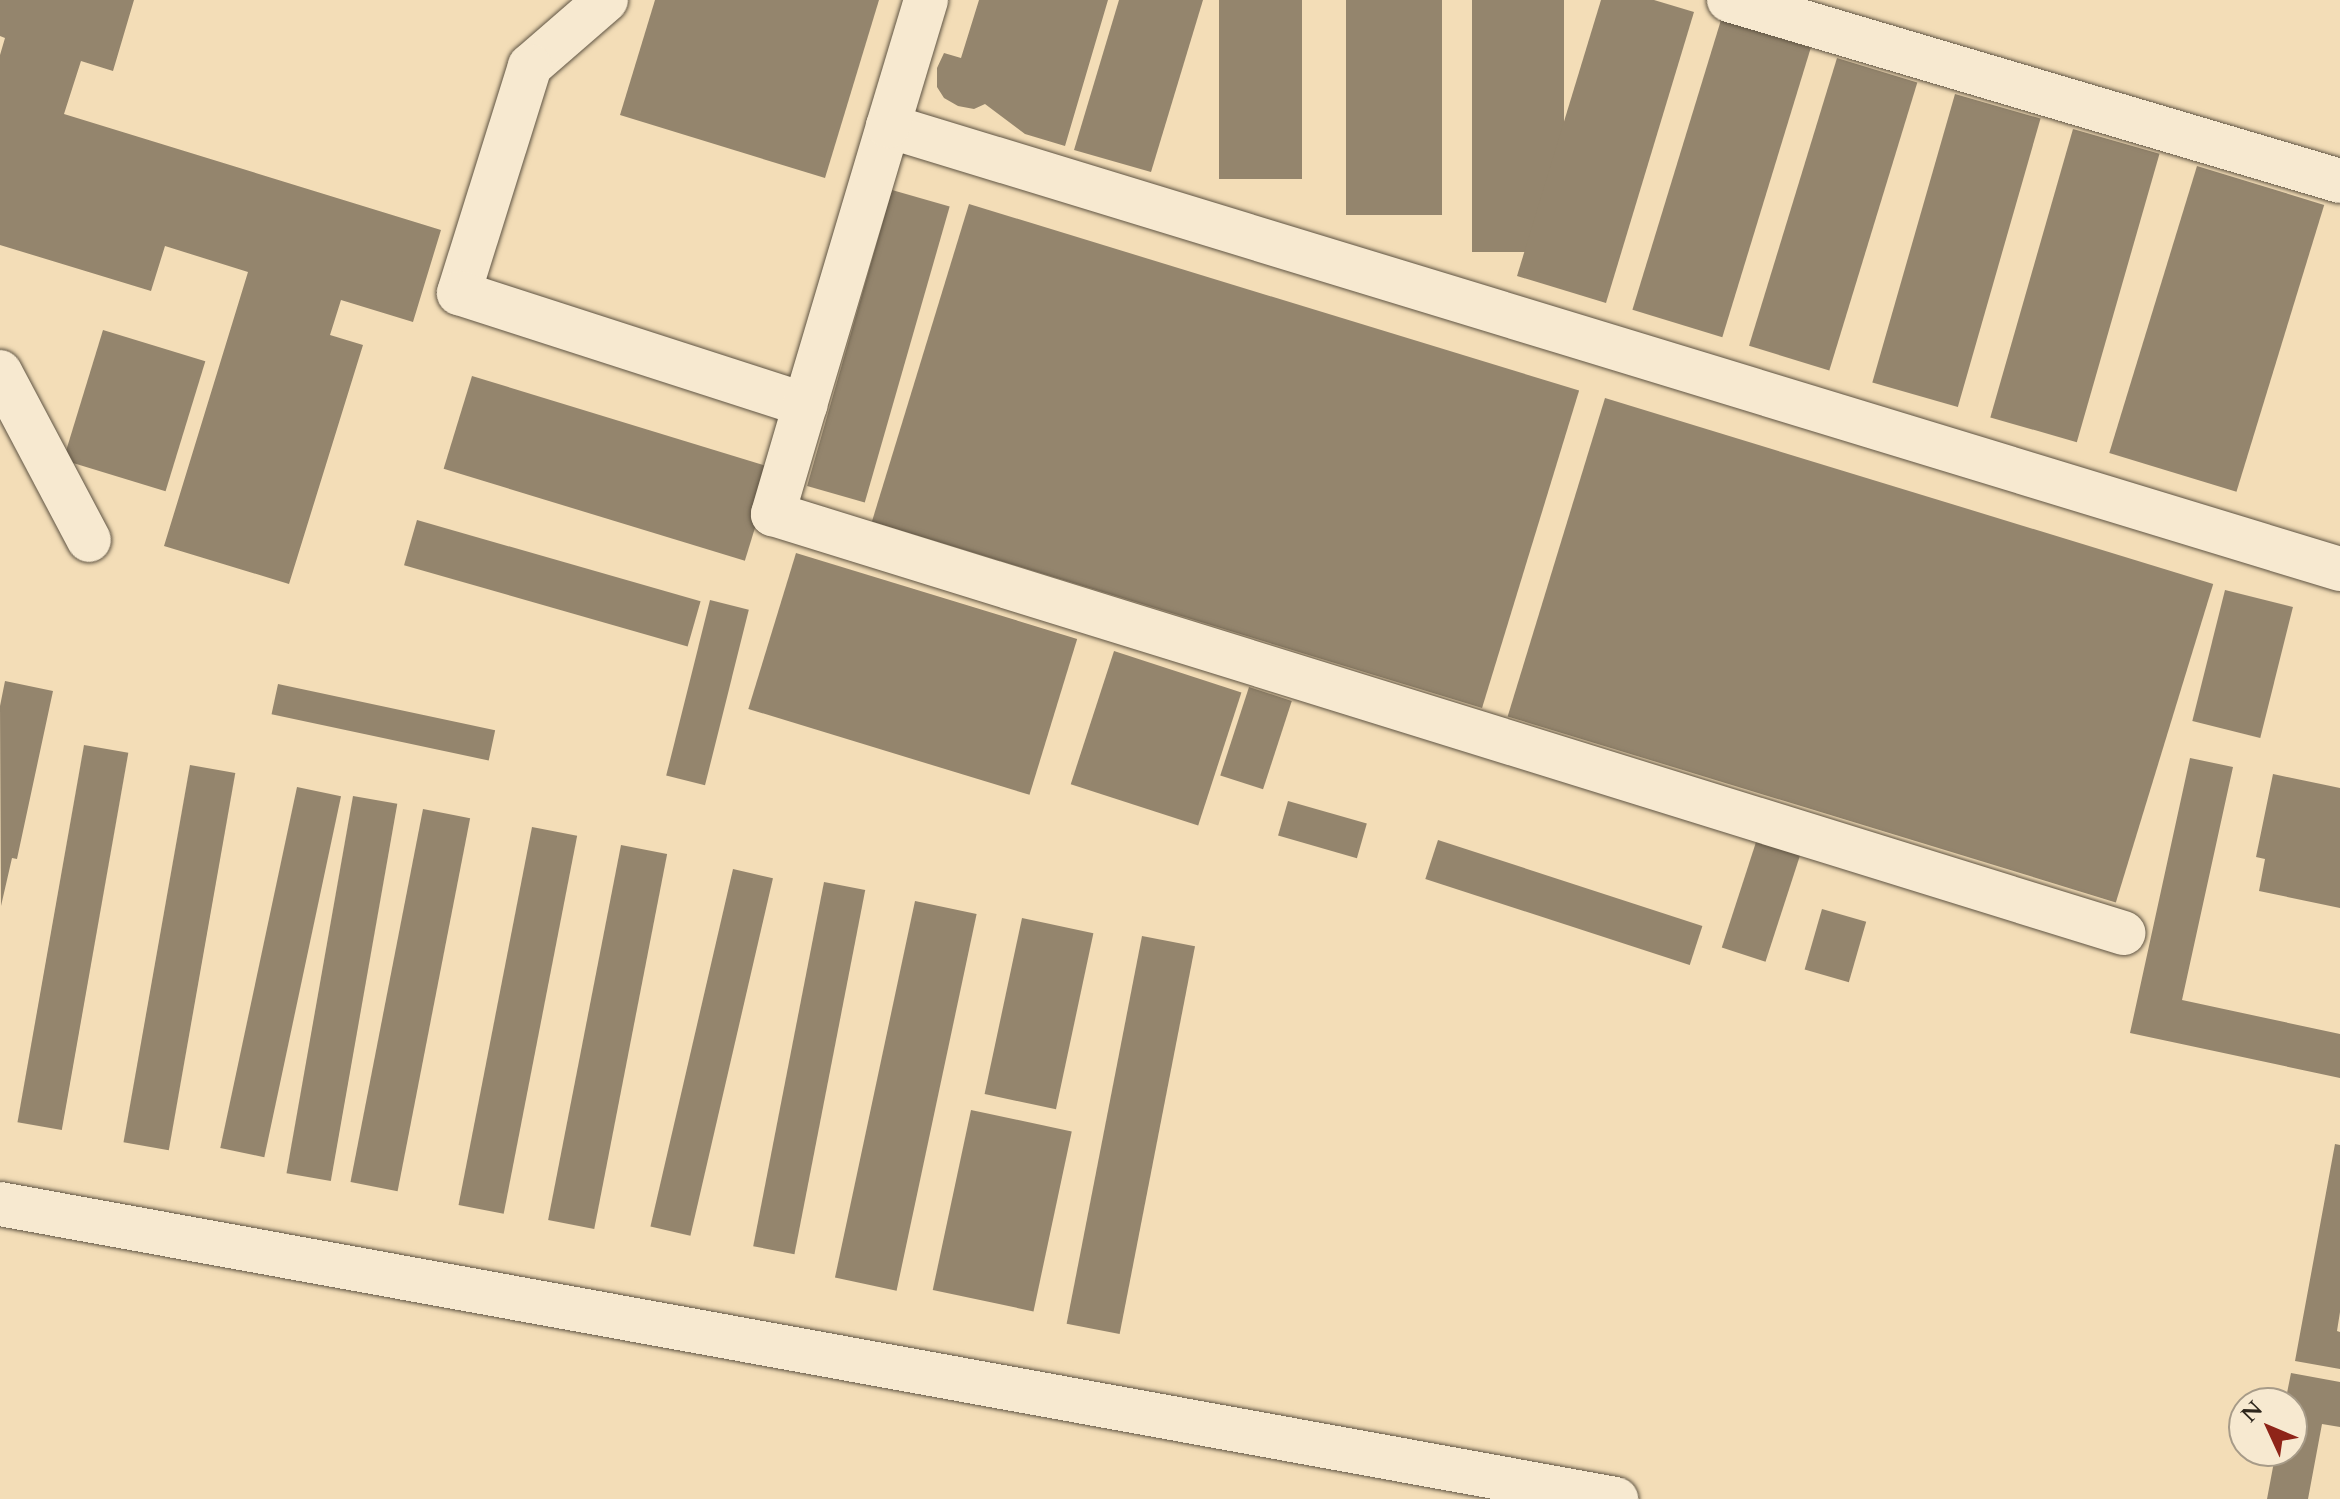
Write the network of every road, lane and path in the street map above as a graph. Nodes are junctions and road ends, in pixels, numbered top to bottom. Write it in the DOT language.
graph roads {
  1 [pos="606,0"];
  2 [pos="926,0"];
  3 [pos="1729,0"];
  4 [pos="888,126"];
  5 [pos="2340,181"];
  6 [pos="0,372"];
  7 [pos="805,405"];
  8 [pos="89,540"];
  9 [pos="2340,569"];
  10 [pos="2123,933"];
  11 [pos="0,1204"];
  12 [pos="1616,1499"];
  1 -- 7 [label="lane"];
  2 -- 4 [label="lane"];
  3 -- 5 [label="lane"];
  4 -- 7 [label="lane"];
  4 -- 9 [label="lane"];
  6 -- 8 [label="lane"];
  7 -- 10 [label="lane"];
  11 -- 12 [label="lane"];
}
